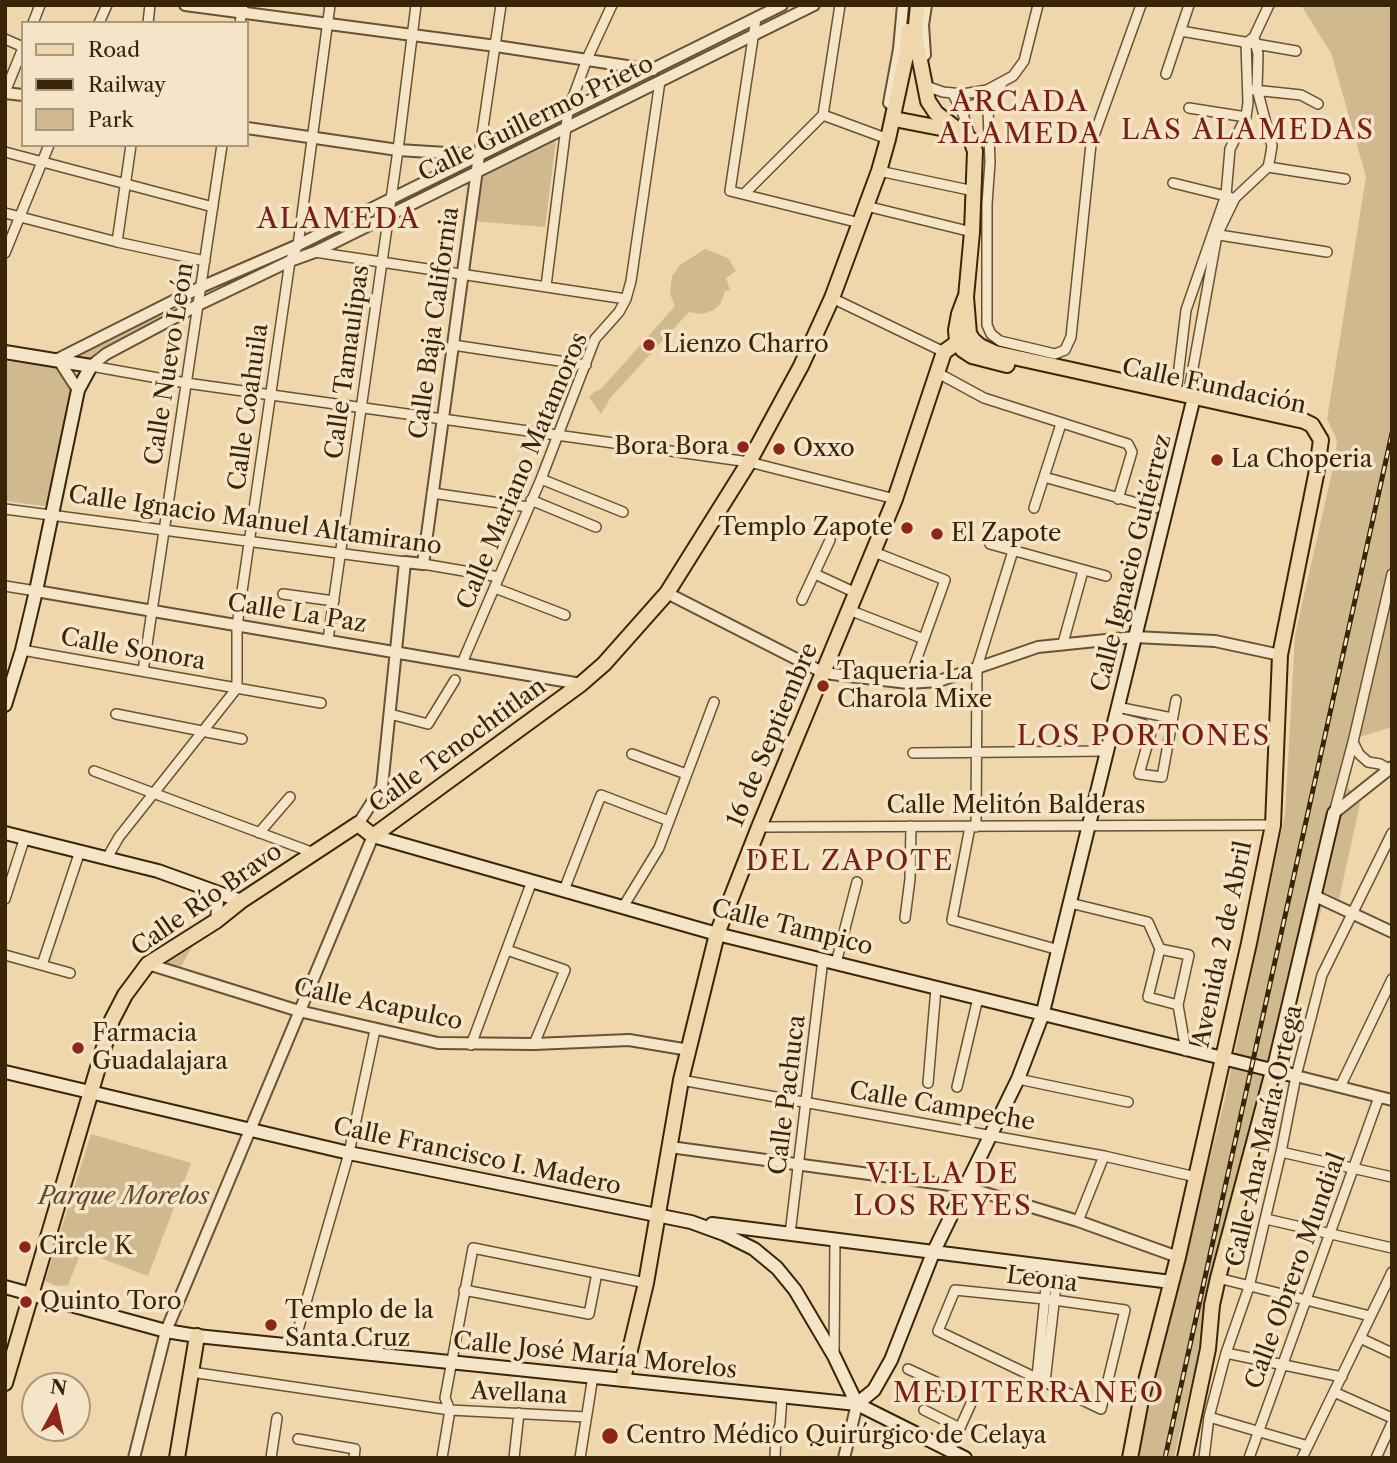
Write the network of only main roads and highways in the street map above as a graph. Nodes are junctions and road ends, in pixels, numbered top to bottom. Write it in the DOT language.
graph roads {
  1 [pos="911,5"];
  2 [pos="918,5"];
  3 [pos="894,119"];
  4 [pos="966,136"];
  5 [pos="963,338"];
  6 [pos="5,352"];
  7 [pos="1184,398"];
  8 [pos="1319,435"];
  9 [pos="5,705"];
  10 [pos="1334,813"];
  11 [pos="358,824"];
  12 [pos="5,833"];
  13 [pos="373,836"];
  14 [pos="241,901"];
  15 [pos="717,934"];
  16 [pos="1042,1016"];
  17 [pos="1222,1059"];
  18 [pos="1273,1071"];
  19 [pos="5,1072"];
  20 [pos="1296,1076"];
  21 [pos="91,1091"];
  22 [pos="658,1216"];
  23 [pos="691,1222"];
  24 [pos="933,1253"];
  25 [pos="1171,1282"];
  26 [pos="5,1287"];
  27 [pos="32,1294"];
  28 [pos="1212,1305"];
  29 [pos="197,1336"];
  30 [pos="623,1379"];
  31 [pos="5,1382"];
  32 [pos="857,1404"];
  33 [pos="177,1458"];
  34 [pos="965,1458"];
  35 [pos="1130,1458"];
  36 [pos="1177,1458"];
  37 [pos="1185,1458"];
  1 -- 3 [label="main road, Calle Tenochtitlan"];
  2 -- 4 [label="main road"];
  3 -- 4 [label="main road"];
  3 -- 13 [label="main road, Calle Tenochtitlan"];
  4 -- 5 [label="main road"];
  5 -- 7 [label="main road, Calle Fundación"];
  5 -- 7 [label="main road, Calle Fundación"];
  5 -- 15 [label="main road, 16 de Septiembre"];
  6 -- 9 [label="main road"];
  7 -- 8 [label="main road, Calle Fundación"];
  7 -- 8 [label="main road, Calle Fundación"];
  7 -- 16 [label="main road, Calle Ignacio Gutiérrez"];
  8 -- 17 [label="main road, Avenida 2 de Abril"];
  10 -- 18 [label="main road"];
  11 -- 13 [label="main road, Calle Tampico"];
  11 -- 14 [label="main road, Calle Río Bravo"];
  12 -- 14 [label="main road"];
  13 -- 15 [label="main road, Calle Tampico"];
  14 -- 21 [label="main road, Calle Río Bravo"];
  15 -- 16 [label="main road, Calle Tampico"];
  15 -- 22 [label="main road, 16 de Septiembre"];
  16 -- 17 [label="main road, Calle Tampico"];
  16 -- 24 [label="main road, Calle Ignacio Gutiérrez"];
  17 -- 18 [label="main road, Calle Tampico"];
  17 -- 25 [label="main road, Avenida 2 de Abril"];
  18 -- 20 [label="main road, Calle Tampico"];
  18 -- 28 [label="main road"];
  19 -- 21 [label="main road, Calle Francisco I. Madero"];
  21 -- 22 [label="main road, Calle Francisco I. Madero"];
  21 -- 27 [label="main road, Calle Río Bravo"];
  22 -- 23 [label="main road, Calle Francisco I. Madero"];
  22 -- 30 [label="main road, 16 de Septiembre"];
  23 -- 24 [label="main road"];
  23 -- 32 [label="main road, Calle Francisco I. Madero"];
  24 -- 25 [label="main road"];
  24 -- 32 [label="main road, Calle Ignacio Gutiérrez"];
  25 -- 35 [label="main road, Avenida 2 de Abril"];
  26 -- 27 [label="main road, Calle José María Morelos"];
  27 -- 29 [label="main road, Calle José María Morelos"];
  27 -- 31 [label="main road, Calle Río Bravo"];
  28 -- 36 [label="main road"];
  28 -- 37 [label="main road"];
  29 -- 30 [label="main road, Calle José María Morelos"];
  29 -- 33 [label="main road"];
  30 -- 32 [label="main road, Calle José María Morelos"];
  32 -- 34 [label="main road, Calle José María Morelos"];
}
